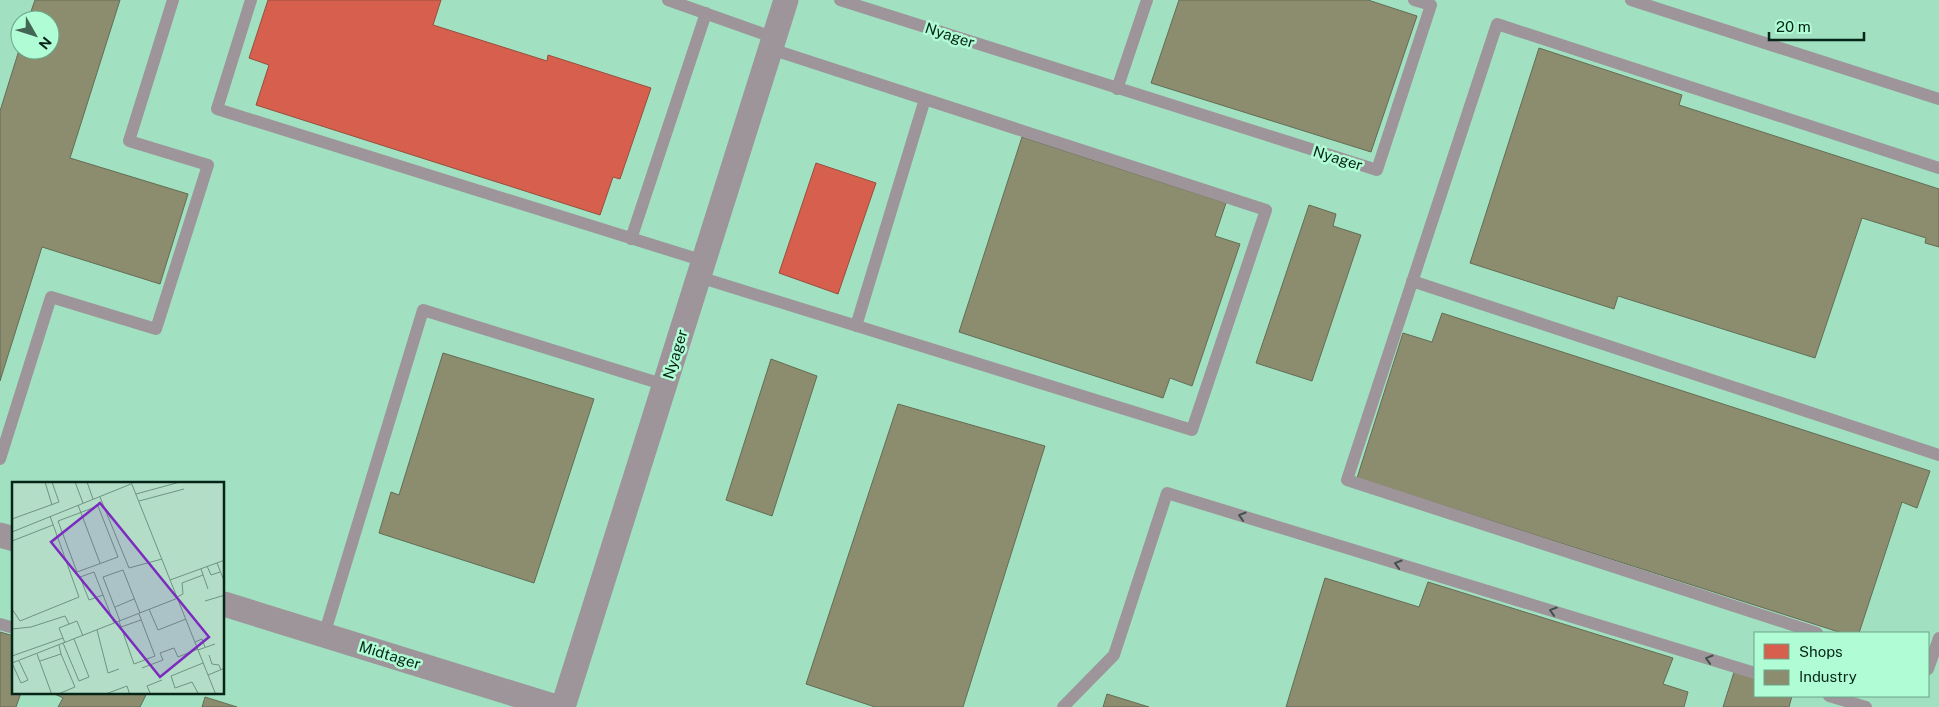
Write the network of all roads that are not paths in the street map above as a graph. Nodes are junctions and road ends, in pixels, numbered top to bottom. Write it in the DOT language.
graph roads {
  1 [pos="173,0"];
  2 [pos="251,0"];
  3 [pos="668,0"];
  4 [pos="786,0"];
  5 [pos="840,0"];
  6 [pos="1147,0"];
  7 [pos="1414,0"];
  8 [pos="1631,0"];
  9 [pos="706,14"];
  10 [pos="773,43"];
  11 [pos="1117,89"];
  12 [pos="925,99"];
  13 [pos="1939,99"];
  14 [pos="1939,168"];
  15 [pos="631,239"];
  16 [pos="702,269"];
  17 [pos="1412,281"];
  18 [pos="856,326"];
  19 [pos="665,385"];
  20 [pos="1939,455"];
  21 [pos="0,459"];
  22 [pos="225,604"];
  23 [pos="1814,632"];
  24 [pos="324,635"];
  25 [pos="1939,638"];
  26 [pos="1929,666"];
  27 [pos="1754,673"];
  28 [pos="1831,700"];
  29 [pos="556,707"];
  30 [pos="563,707"];
  31 [pos="1063,707"];
  32 [pos="1866,707"];
  1 -- 21 [label="lane"];
  2 -- 15 [label="lane"];
  3 -- 9 [label="lane"];
  4 -- 10 [label="street, Nyager"];
  5 -- 11 [label="lane, Nyager"];
  6 -- 11 [label="lane"];
  7 -- 11 [label="lane, Nyager"];
  8 -- 13 [label="lane"];
  9 -- 10 [label="lane"];
  9 -- 15 [label="lane"];
  10 -- 12 [label="lane"];
  10 -- 16 [label="street, Nyager"];
  12 -- 18 [label="lane"];
  12 -- 18 [label="lane"];
  14 -- 17 [label="lane"];
  15 -- 16 [label="lane"];
  16 -- 18 [label="lane"];
  16 -- 19 [label="street, Nyager"];
  17 -- 20 [label="lane"];
  17 -- 23 [label="lane"];
  19 -- 24 [label="lane"];
  19 -- 30 [label="street, Nyager"];
  22 -- 24 [label="street, Midtager"];
  24 -- 29 [label="street, Midtager"];
  25 -- 26 [label="lane"];
  27 -- 31 [label="lane, one-way"];
  28 -- 32 [label="lane"];
}
